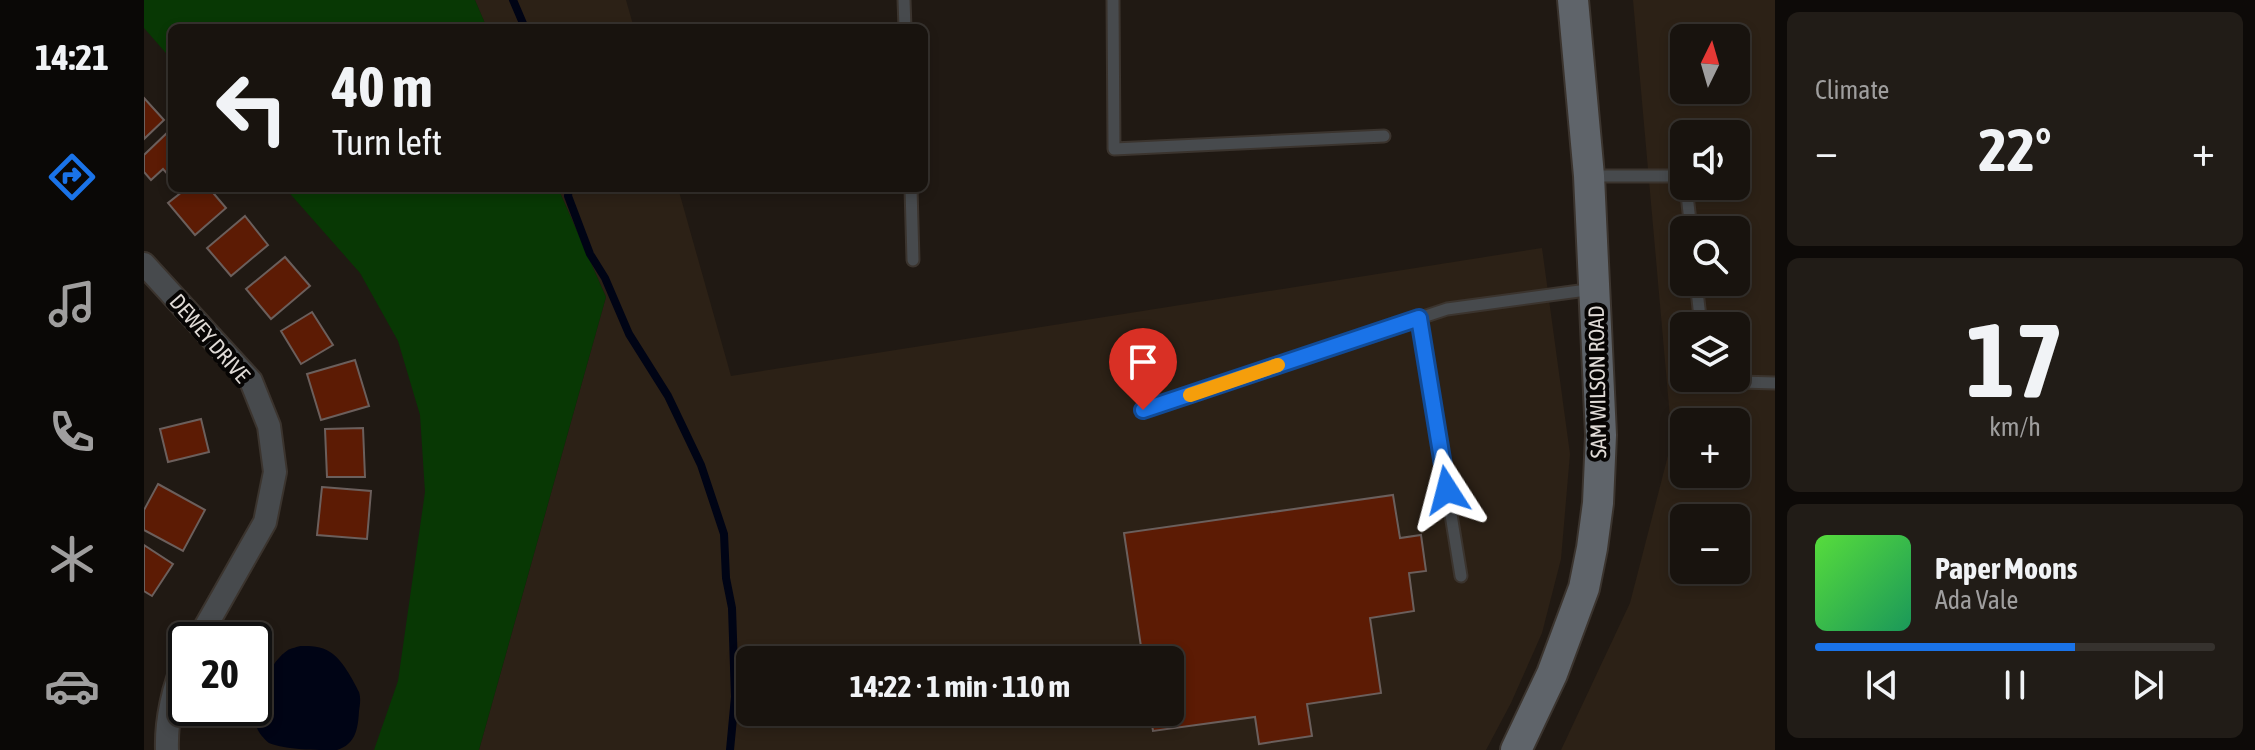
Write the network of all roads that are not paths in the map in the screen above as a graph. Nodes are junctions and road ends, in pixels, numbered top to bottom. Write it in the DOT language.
graph roads {
  1 [pos="904,0"];
  2 [pos="1113,0"];
  3 [pos="1573,0"];
  4 [pos="905,24"];
  5 [pos="1384,136"];
  6 [pos="1589,176"];
  7 [pos="1670,176"];
  8 [pos="911,192"];
  9 [pos="913,260"];
  10 [pos="144,264"];
  11 [pos="1595,289"];
  12 [pos="1419,318"];
  13 [pos="1750,382"];
  14 [pos="1775,383"];
  15 [pos="1143,410"];
  16 [pos="1461,576"];
  17 [pos="208,622"];
  18 [pos="168,723"];
  19 [pos="167,750"];
  20 [pos="1516,750"];
  1 -- 4 [label="lane"];
  2 -- 5 [label="lane"];
  3 -- 6 [label="street, SAM WILSON ROAD"];
  6 -- 7 [label="lane"];
  6 -- 11 [label="street, SAM WILSON ROAD"];
  8 -- 9 [label="lane"];
  10 -- 17 [label="street, DEWEY DRIVE"];
  11 -- 12 [label="lane"];
  11 -- 20 [label="street, SAM WILSON ROAD"];
  12 -- 15 [label="lane"];
  12 -- 16 [label="lane"];
  13 -- 14 [label="lane"];
  18 -- 19 [label="street"];
}
